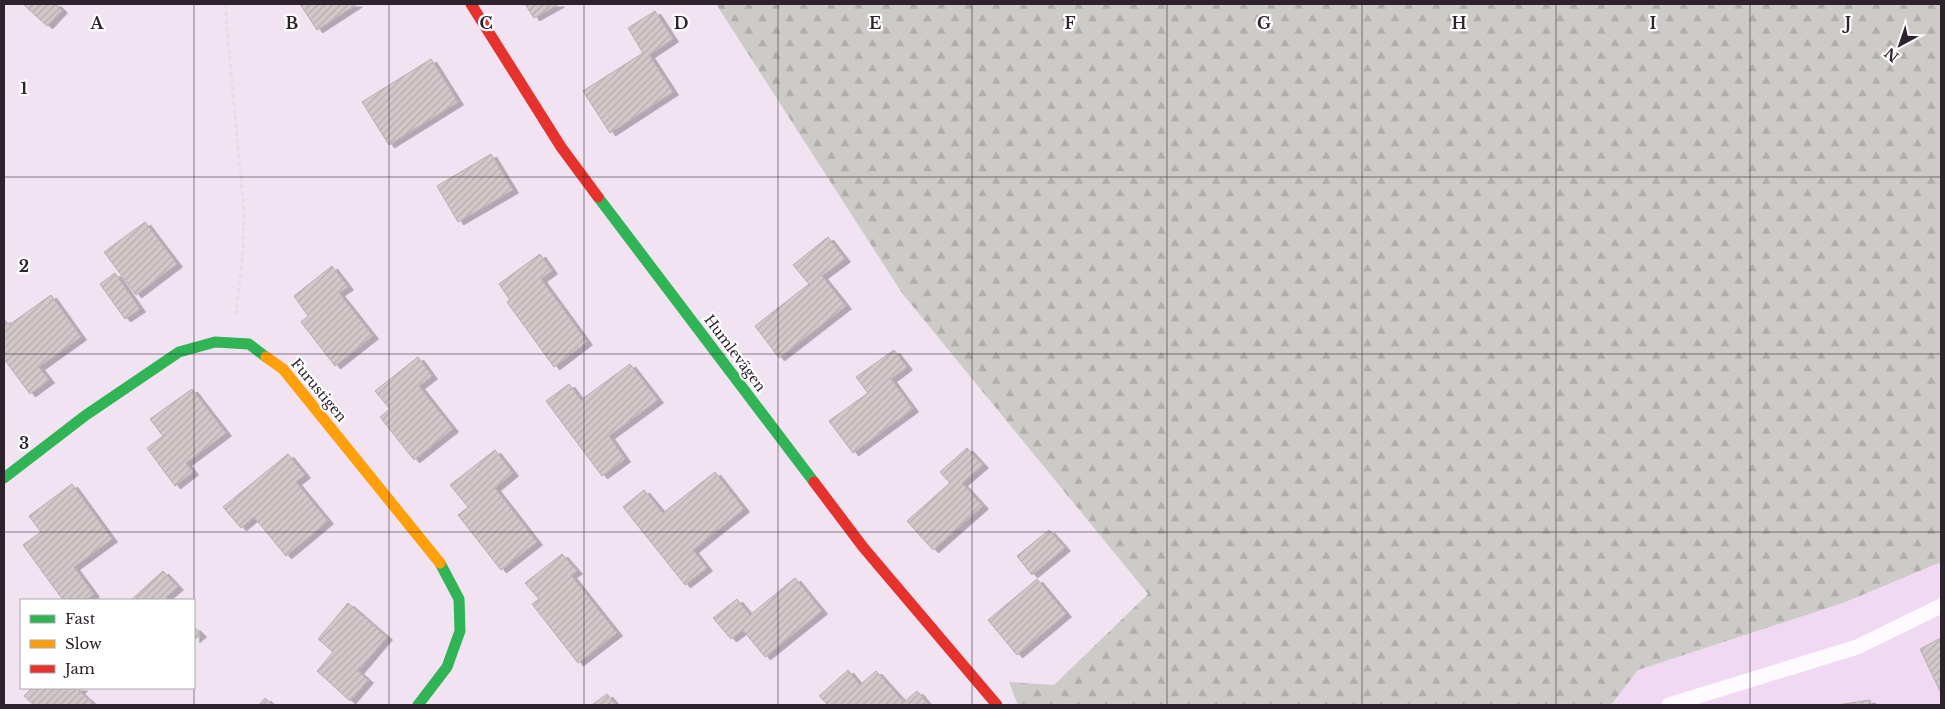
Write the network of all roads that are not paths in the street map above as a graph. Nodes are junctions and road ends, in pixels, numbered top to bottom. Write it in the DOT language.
graph roads {
  1 [pos="471,4"];
  2 [pos="4,478"];
  3 [pos="1941,606"];
  4 [pos="418,705"];
  5 [pos="997,705"];
  6 [pos="1669,705"];
  1 -- 5 [label="street, Humlevägen"];
  2 -- 4 [label="street, Furustigen"];
  3 -- 6 [label="lane"];
}
